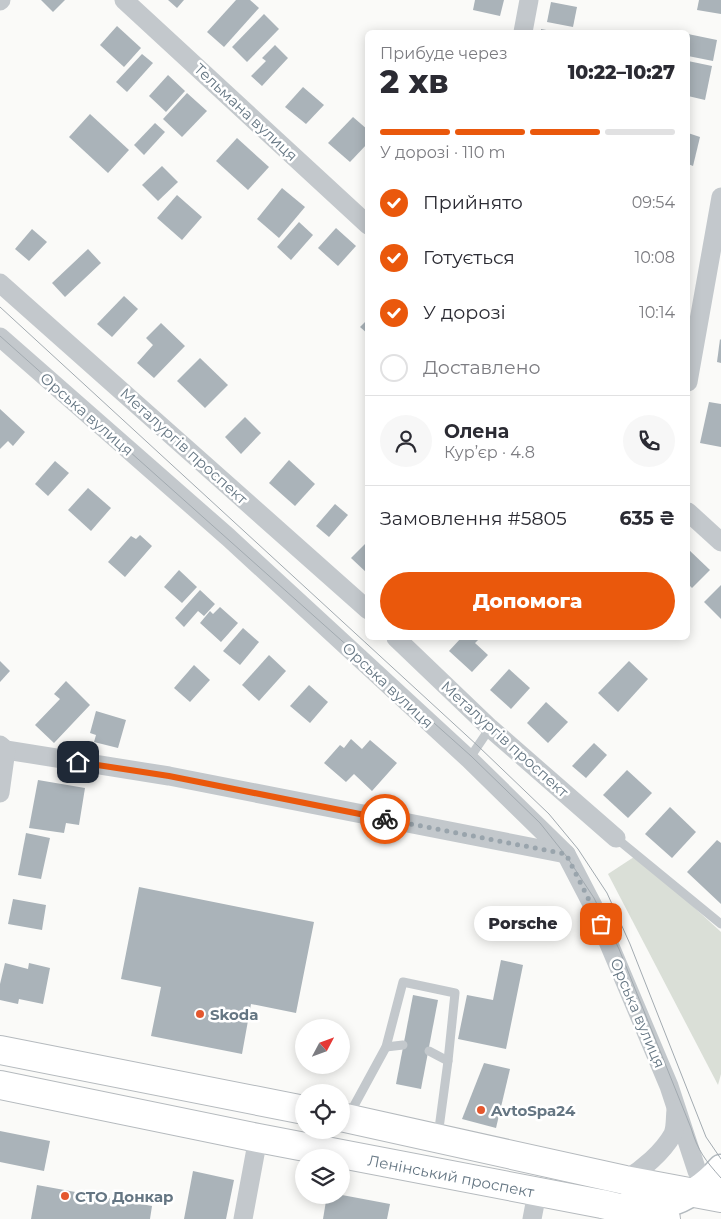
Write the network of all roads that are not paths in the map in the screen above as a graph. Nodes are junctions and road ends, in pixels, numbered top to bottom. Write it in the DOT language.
graph roads {
  1 [pos="124,0"];
  2 [pos="529,0"];
  3 [pos="523,30"];
  4 [pos="721,197"];
  5 [pos="365,222"];
  6 [pos="0,283"];
  7 [pos="0,337"];
  8 [pos="690,371"];
  9 [pos="690,514"];
  10 [pos="721,542"];
  11 [pos="365,604"];
  12 [pos="398,640"];
  13 [pos="490,728"];
  14 [pos="3,748"];
  15 [pos="469,759"];
  16 [pos="0,793"];
  17 [pos="616,838"];
  18 [pos="566,854"];
  19 [pos="721,924"];
  20 [pos="404,1045"];
  21 [pos="386,1047"];
  22 [pos="0,1050"];
  23 [pos="429,1050"];
  24 [pos="448,1061"];
  25 [pos="0,1086"];
  26 [pos="676,1107"];
  27 [pos="295,1108"];
  28 [pos="350,1108"];
  29 [pos="350,1119"];
  30 [pos="258,1138"];
  31 [pos="438,1138"];
  32 [pos="721,1154"];
  33 [pos="626,1180"];
  34 [pos="711,1187"];
  35 [pos="537,1192"];
  36 [pos="602,1204"];
  37 [pos="243,1219"];
  38 [pos="532,1219"];
  39 [pos="666,1219"];
  1 -- 5 [label="street, Тельмана вулиця"];
  2 -- 3 [label="street"];
  4 -- 8 [label="street"];
  6 -- 11 [label="street, Металургів проспект"];
  7 -- 15 [label="street, Орська вулиця"];
  9 -- 10 [label="street"];
  12 -- 13 [label="street, Металургів проспект"];
  13 -- 15 [label="lane"];
  13 -- 17 [label="street, Металургів проспект"];
  14 -- 16 [label="street"];
  14 -- 18 [label="street"];
  15 -- 18 [label="street, Орська вулиця"];
  17 -- 19 [label="lane"];
  18 -- 26 [label="street, Орська вулиця"];
  20 -- 21 [label="lane"];
  21 -- 24 [label="lane"];
  21 -- 28 [label="lane"];
  22 -- 27 [label="main road"];
  23 -- 24 [label="lane"];
  24 -- 31 [label="lane"];
  25 -- 30 [label="main road, Ленінський проспект"];
  26 -- 33 [label="street"];
  26 -- 34 [label="street, Орська вулиця"];
  29 -- 31 [label="main road"];
  30 -- 35 [label="main road, Ленінський проспект"];
  30 -- 37 [label="street"];
  31 -- 33 [label="main road"];
  32 -- 34 [label="main road"];
  33 -- 34 [label="main road"];
  34 -- 36 [label="main road"];
  35 -- 36 [label="main road, Ленінський проспект"];
  35 -- 38 [label="street"];
  36 -- 39 [label="main road, Ленінський проспект"];
}
